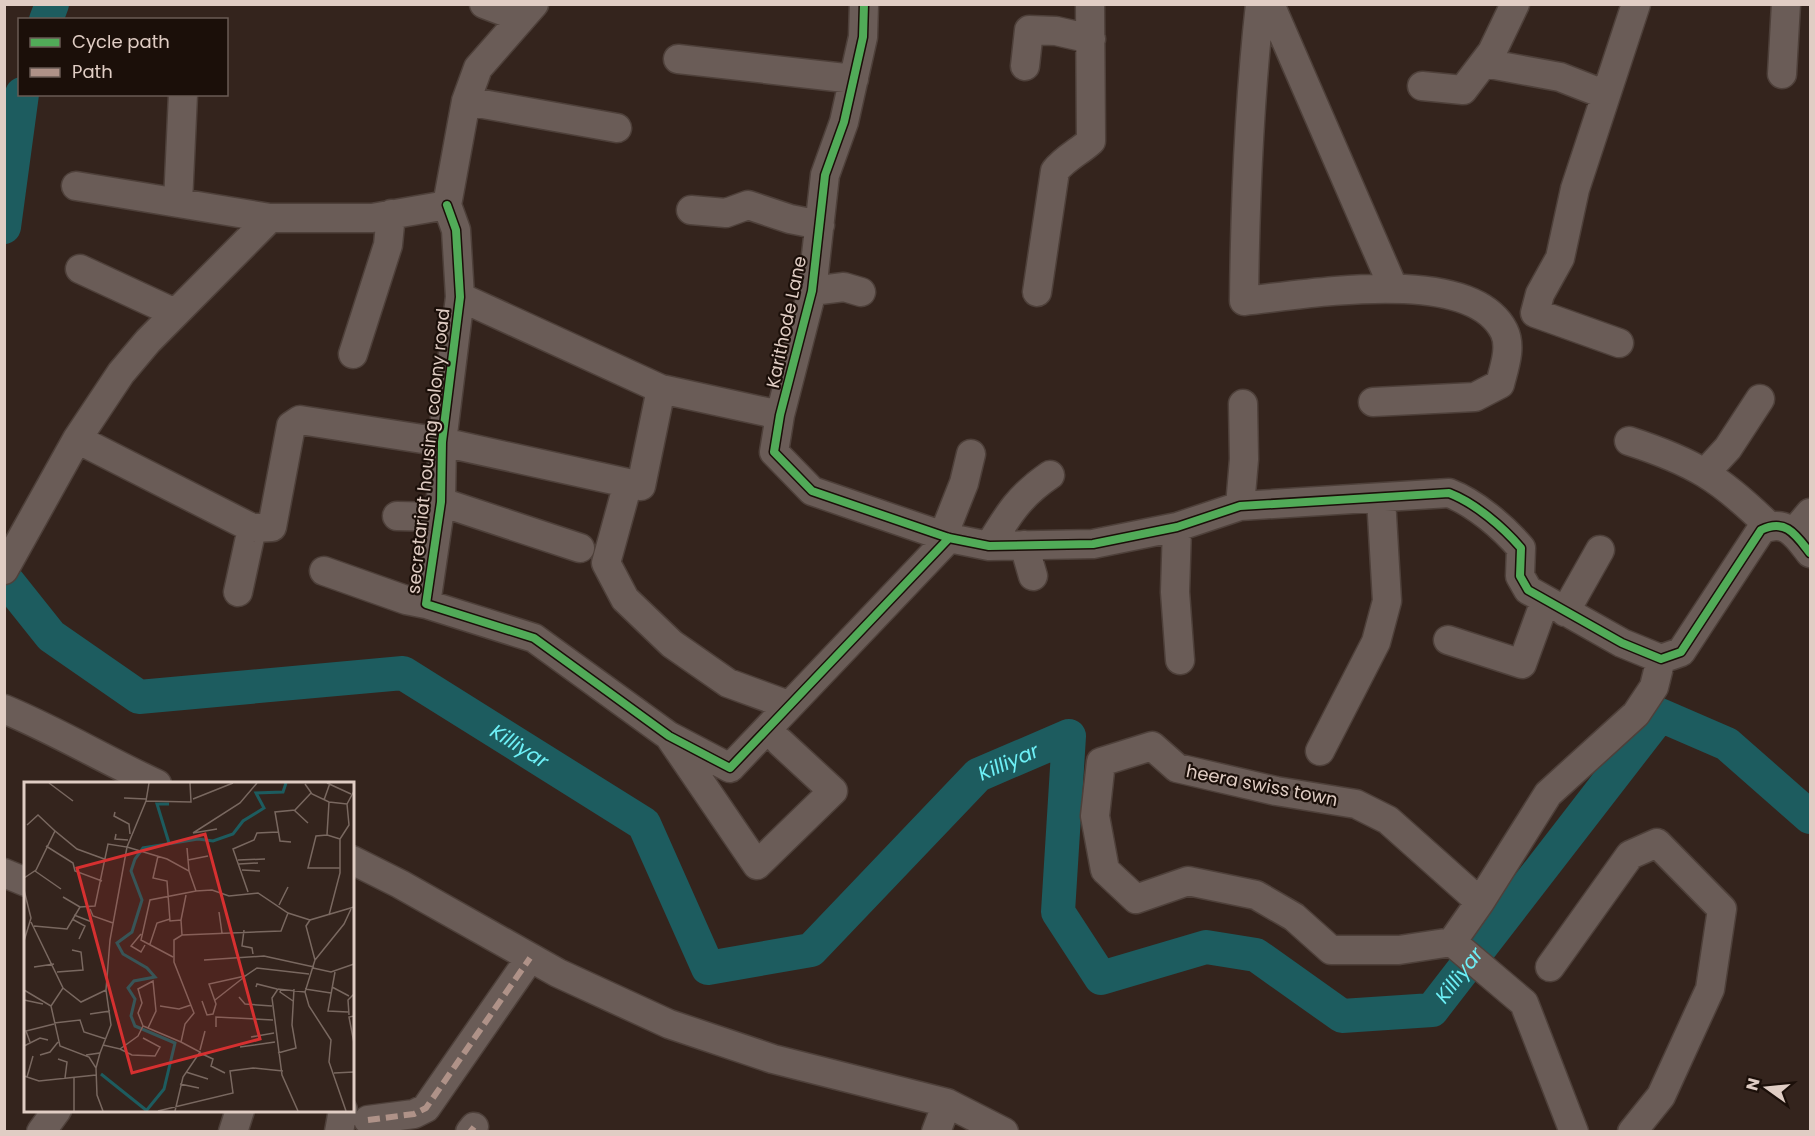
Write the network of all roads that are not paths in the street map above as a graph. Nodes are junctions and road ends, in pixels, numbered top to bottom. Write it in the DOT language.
graph roads {
  1 [pos="484,4"];
  2 [pos="864,4"];
  3 [pos="1089,4"];
  4 [pos="1260,4"];
  5 [pos="1270,4"];
  6 [pos="1515,4"];
  7 [pos="1636,4"];
  8 [pos="1786,4"];
  9 [pos="527,11"];
  10 [pos="1091,39"];
  11 [pos="678,59"];
  12 [pos="1484,63"];
  13 [pos="1025,66"];
  14 [pos="1782,74"];
  15 [pos="854,79"];
  16 [pos="1422,86"];
  17 [pos="1606,94"];
  18 [pos="183,96"];
  19 [pos="466,101"];
  20 [pos="617,128"];
  21 [pos="76,186"];
  22 [pos="178,202"];
  23 [pos="447,205"];
  24 [pos="691,210"];
  25 [pos="391,214"];
  26 [pos="270,218"];
  27 [pos="820,225"];
  28 [pos="80,270"];
  29 [pos="1393,287"];
  30 [pos="812,291"];
  31 [pos="1037,291"];
  32 [pos="861,292"];
  33 [pos="460,297"];
  34 [pos="175,313"];
  35 [pos="1619,343"];
  36 [pos="353,354"];
  37 [pos="662,389"];
  38 [pos="1760,399"];
  39 [pos="1373,402"];
  40 [pos="1243,404"];
  41 [pos="780,415"];
  42 [pos="77,439"];
  43 [pos="1629,441"];
  44 [pos="442,442"];
  45 [pos="971,454"];
  46 [pos="1707,472"];
  47 [pos="1050,475"];
  48 [pos="628,483"];
  49 [pos="1381,498"];
  50 [pos="1240,506"];
  51 [pos="440,509"];
  52 [pos="397,516"];
  53 [pos="1177,527"];
  54 [pos="252,528"];
  55 [pos="1792,529"];
  56 [pos="946,537"];
  57 [pos="1024,545"];
  58 [pos="989,546"];
  59 [pos="580,548"];
  60 [pos="1600,550"];
  61 [pos="8,565"];
  62 [pos="324,571"];
  63 [pos="1033,576"];
  64 [pos="238,592"];
  65 [pos="426,604"];
  66 [pos="1555,607"];
  67 [pos="1448,640"];
  68 [pos="1661,659"];
  69 [pos="1180,660"];
  70 [pos="788,705"];
  71 [pos="4,709"];
  72 [pos="669,736"];
  73 [pos="780,742"];
  74 [pos="1320,751"];
  75 [pos="155,782"];
  76 [pos="354,861"];
  77 [pos="4,873"];
  78 [pos="24,881"];
  79 [pos="1480,902"];
  80 [pos="1452,942"];
  81 [pos="530,957"];
  82 [pos="1550,967"];
  83 [pos="947,1103"];
  84 [pos="55,1112"];
  85 [pos="239,1112"];
  86 [pos="355,1115"];
  87 [pos="41,1131"];
  88 [pos="233,1131"];
  89 [pos="339,1131"];
  90 [pos="936,1131"];
  91 [pos="1004,1131"];
  92 [pos="1574,1131"];
  93 [pos="1632,1131"];
  1 -- 9 [label="street"];
  2 -- 15 [label="street, Karithode Lane"];
  3 -- 10 [label="street"];
  4 -- 29 [label="street"];
  5 -- 29 [label="street"];
  6 -- 12 [label="street"];
  7 -- 17 [label="street"];
  8 -- 14 [label="street"];
  9 -- 19 [label="street"];
  10 -- 13 [label="street"];
  10 -- 31 [label="street"];
  11 -- 15 [label="street"];
  12 -- 16 [label="street"];
  12 -- 17 [label="street"];
  15 -- 27 [label="street, Karithode Lane"];
  17 -- 35 [label="street"];
  18 -- 22 [label="street"];
  19 -- 20 [label="street"];
  19 -- 23 [label="street"];
  21 -- 22 [label="street"];
  22 -- 26 [label="street"];
  23 -- 25 [label="street"];
  23 -- 33 [label="street, secretariat housing colony road"];
  24 -- 27 [label="street"];
  25 -- 26 [label="street"];
  25 -- 36 [label="street"];
  26 -- 34 [label="street"];
  27 -- 30 [label="street, Karithode Lane"];
  28 -- 34 [label="street"];
  29 -- 39 [label="street"];
  30 -- 32 [label="street"];
  30 -- 41 [label="street, Karithode Lane"];
  33 -- 37 [label="street"];
  33 -- 44 [label="street, secretariat housing colony road"];
  34 -- 42 [label="street"];
  37 -- 41 [label="street"];
  37 -- 48 [label="street"];
  38 -- 46 [label="street"];
  40 -- 50 [label="street"];
  41 -- 56 [label="street, Karithode Lane"];
  42 -- 54 [label="street"];
  42 -- 61 [label="street"];
  43 -- 46 [label="street"];
  44 -- 48 [label="street"];
  44 -- 51 [label="street, secretariat housing colony road"];
  44 -- 54 [label="street"];
  45 -- 56 [label="street"];
  46 -- 55 [label="street"];
  47 -- 58 [label="street"];
  48 -- 70 [label="street"];
  49 -- 50 [label="street"];
  49 -- 66 [label="street"];
  49 -- 74 [label="street"];
  50 -- 53 [label="street"];
  51 -- 52 [label="street"];
  51 -- 59 [label="street"];
  51 -- 65 [label="street, secretariat housing colony road"];
  53 -- 57 [label="street"];
  53 -- 69 [label="street"];
  54 -- 64 [label="street"];
  55 -- 68 [label="street"];
  56 -- 58 [label="street"];
  56 -- 70 [label="street, secretariat housing colony road"];
  57 -- 58 [label="street"];
  57 -- 63 [label="street"];
  60 -- 66 [label="street"];
  62 -- 65 [label="street"];
  65 -- 72 [label="street, secretariat housing colony road"];
  66 -- 67 [label="street"];
  66 -- 68 [label="street"];
  68 -- 79 [label="street"];
  70 -- 72 [label="street, secretariat housing colony road"];
  71 -- 75 [label="street"];
  72 -- 73 [label="street"];
  76 -- 81 [label="street"];
  77 -- 78 [label="street"];
  79 -- 80 [label="street"];
  79 -- 80 [label="street, heera swiss town"];
  80 -- 92 [label="street"];
  81 -- 83 [label="street"];
  81 -- 86 [label="street"];
  82 -- 93 [label="street"];
  83 -- 90 [label="street"];
  83 -- 91 [label="street"];
  84 -- 87 [label="street"];
  85 -- 88 [label="street"];
  86 -- 89 [label="street"];
}
